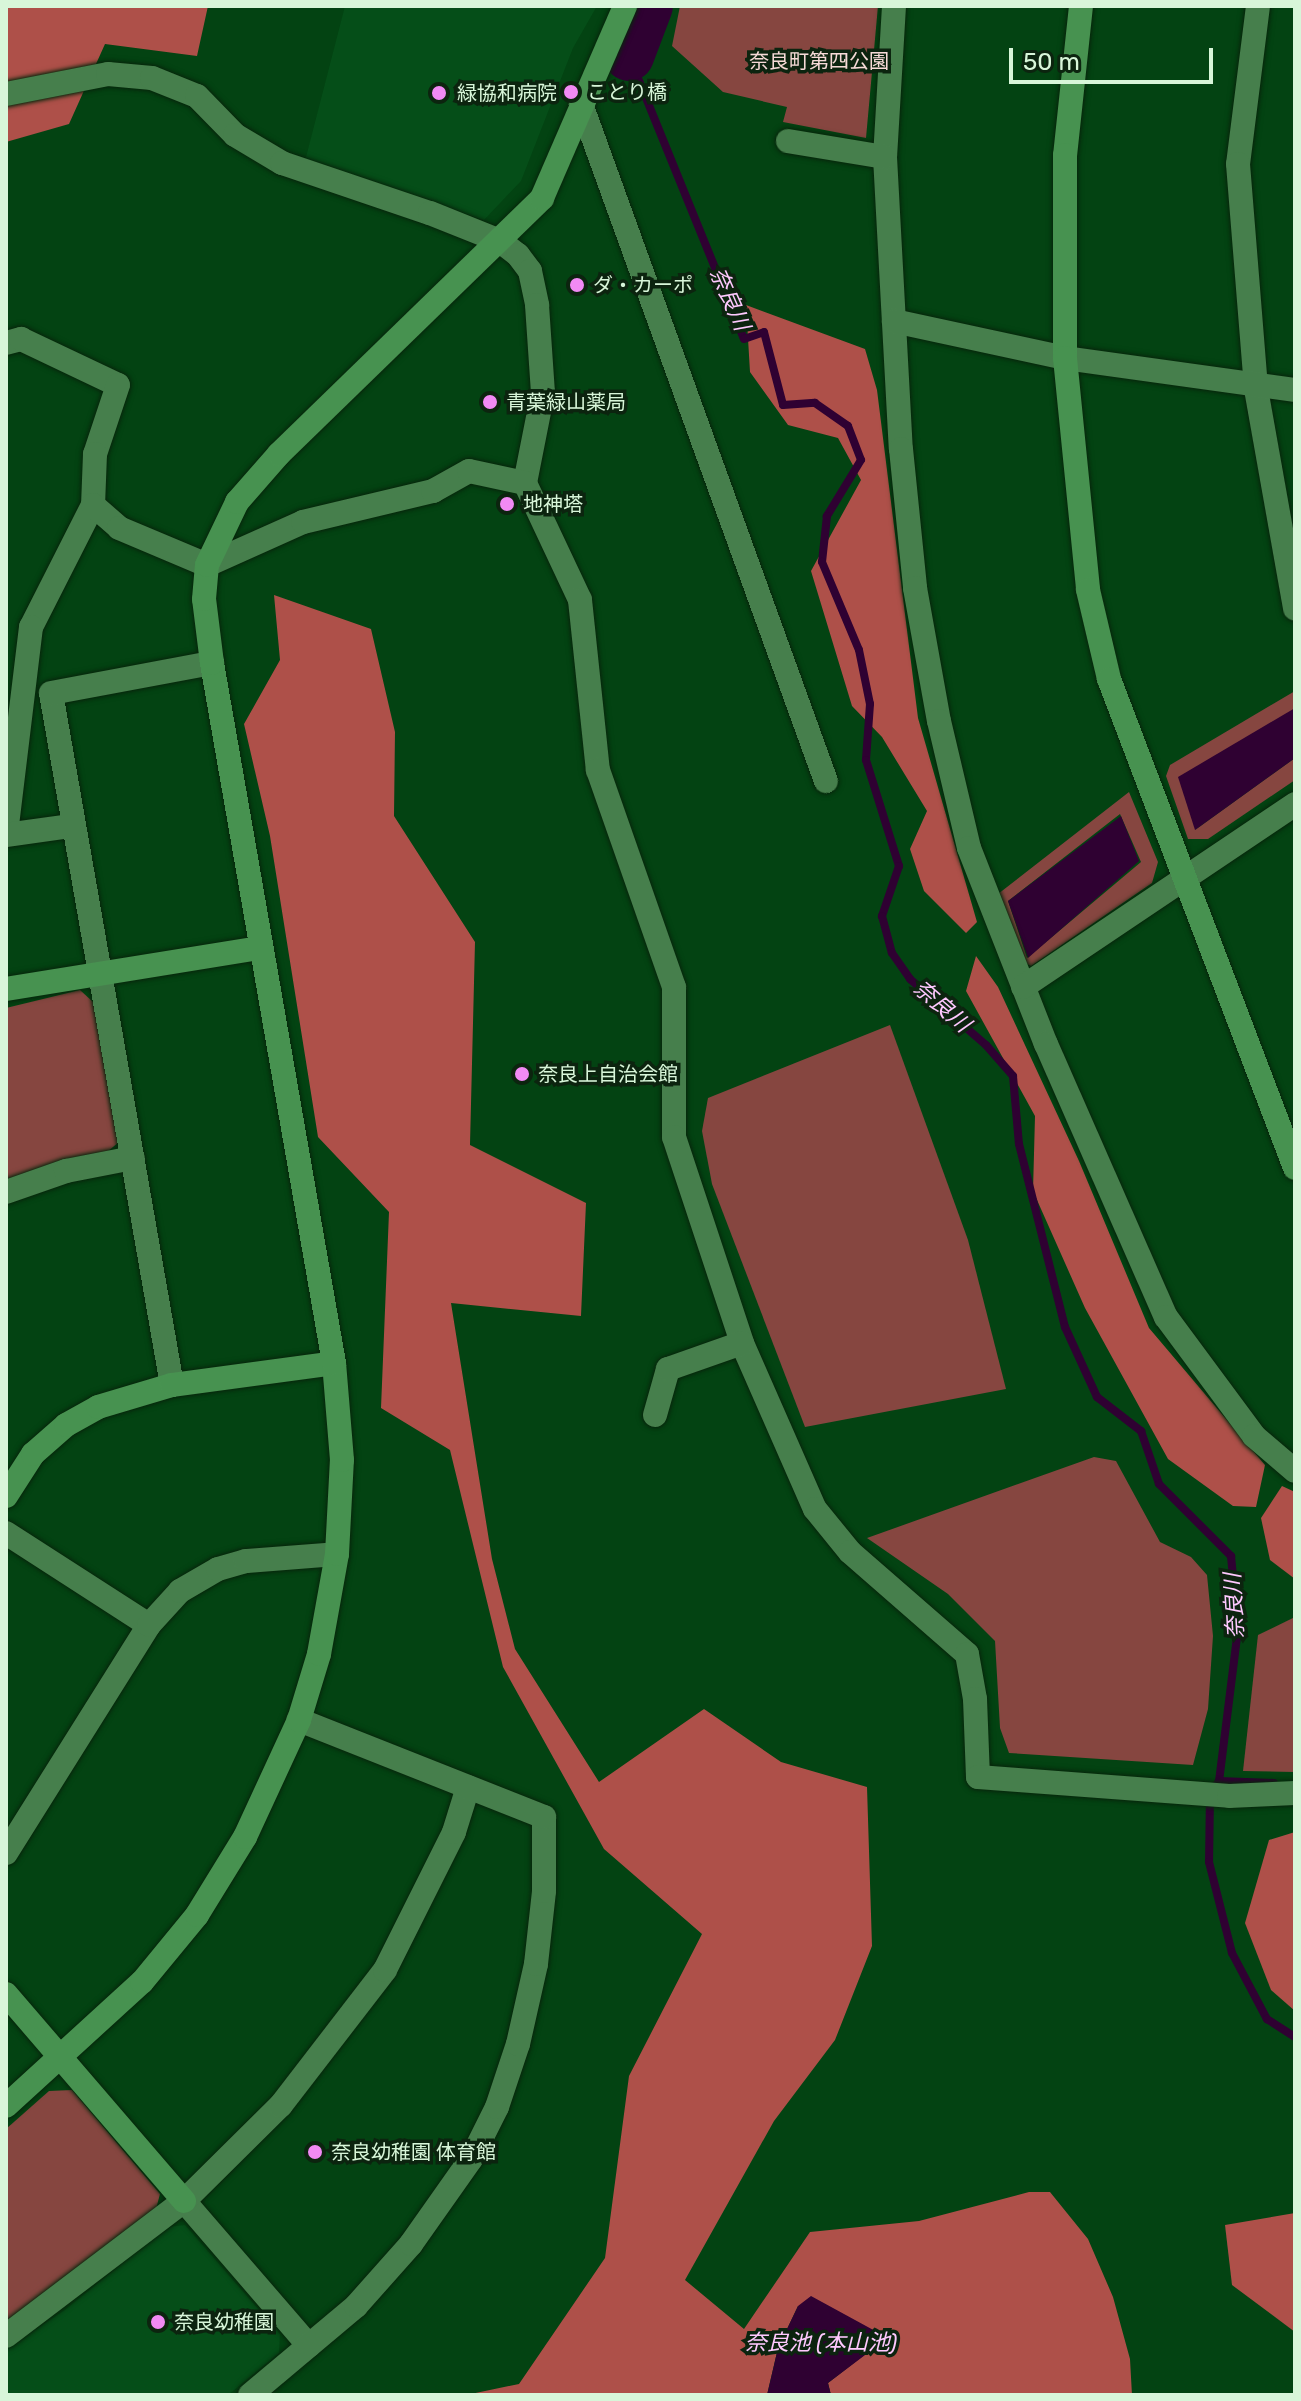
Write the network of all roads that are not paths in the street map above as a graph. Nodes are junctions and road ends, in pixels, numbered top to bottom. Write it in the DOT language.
graph roads {
  1 [pos="625,6"];
  2 [pos="894,6"];
  3 [pos="1081,6"];
  4 [pos="1258,6"];
  5 [pos="6,94"];
  6 [pos="581,104"];
  7 [pos="788,141"];
  8 [pos="885,157"];
  9 [pos="500,241"];
  10 [pos="894,321"];
  11 [pos="6,343"];
  12 [pos="1065,358"];
  13 [pos="1256,389"];
  14 [pos="1295,390"];
  15 [pos="525,483"];
  16 [pos="93,505"];
  17 [pos="207,565"];
  18 [pos="1295,609"];
  19 [pos="212,663"];
  20 [pos="826,781"];
  21 [pos="1295,804"];
  22 [pos="71,826"];
  23 [pos="1184,879"];
  24 [pos="260,948"];
  25 [pos="97,972"];
  26 [pos="1023,987"];
  27 [pos="6,989"];
  28 [pos="133,1158"];
  29 [pos="1295,1168"];
  30 [pos="6,1192"];
  31 [pos="742,1343"];
  32 [pos="334,1363"];
  33 [pos="172,1385"];
  34 [pos="655,1415"];
  35 [pos="1295,1471"];
  36 [pos="6,1496"];
  37 [pos="6,1533"];
  38 [pos="337,1554"];
  39 [pos="149,1625"];
  40 [pos="299,1720"];
  41 [pos="468,1787"];
  42 [pos="1295,1793"];
  43 [pos="6,1853"];
  44 [pos="6,1994"];
  45 [pos="61,2059"];
  46 [pos="6,2106"];
  47 [pos="184,2201"];
  48 [pos="6,2336"];
  49 [pos="309,2346"];
  50 [pos="250,2395"];
  1 -- 6 [label="street"];
  2 -- 8 [label="street"];
  3 -- 12 [label="street"];
  4 -- 13 [label="street"];
  5 -- 9 [label="street"];
  6 -- 9 [label="street"];
  6 -- 20 [label="street"];
  7 -- 8 [label="street"];
  8 -- 10 [label="street"];
  9 -- 15 [label="street"];
  9 -- 17 [label="street"];
  10 -- 12 [label="street"];
  10 -- 26 [label="street"];
  11 -- 16 [label="street"];
  12 -- 13 [label="street"];
  12 -- 23 [label="street"];
  13 -- 14 [label="street"];
  13 -- 18 [label="street"];
  15 -- 17 [label="street"];
  15 -- 31 [label="street"];
  16 -- 17 [label="street"];
  16 -- 22 [label="street"];
  17 -- 19 [label="street"];
  19 -- 22 [label="street"];
  19 -- 24 [label="street"];
  21 -- 23 [label="street"];
  22 -- 25 [label="street"];
  23 -- 26 [label="street"];
  23 -- 29 [label="street"];
  24 -- 25 [label="street"];
  24 -- 32 [label="street"];
  25 -- 27 [label="street"];
  25 -- 28 [label="street"];
  26 -- 35 [label="street"];
  28 -- 30 [label="street"];
  28 -- 33 [label="street"];
  31 -- 34 [label="street"];
  31 -- 42 [label="street"];
  32 -- 33 [label="street"];
  32 -- 38 [label="street"];
  33 -- 36 [label="street"];
  37 -- 39 [label="street"];
  38 -- 39 [label="street"];
  38 -- 40 [label="street"];
  39 -- 43 [label="street"];
  40 -- 41 [label="street"];
  40 -- 45 [label="street"];
  41 -- 47 [label="street"];
  41 -- 49 [label="street"];
  44 -- 45 [label="street"];
  45 -- 46 [label="street"];
  45 -- 47 [label="street"];
  47 -- 48 [label="street"];
  47 -- 49 [label="street"];
  49 -- 50 [label="street"];
}
